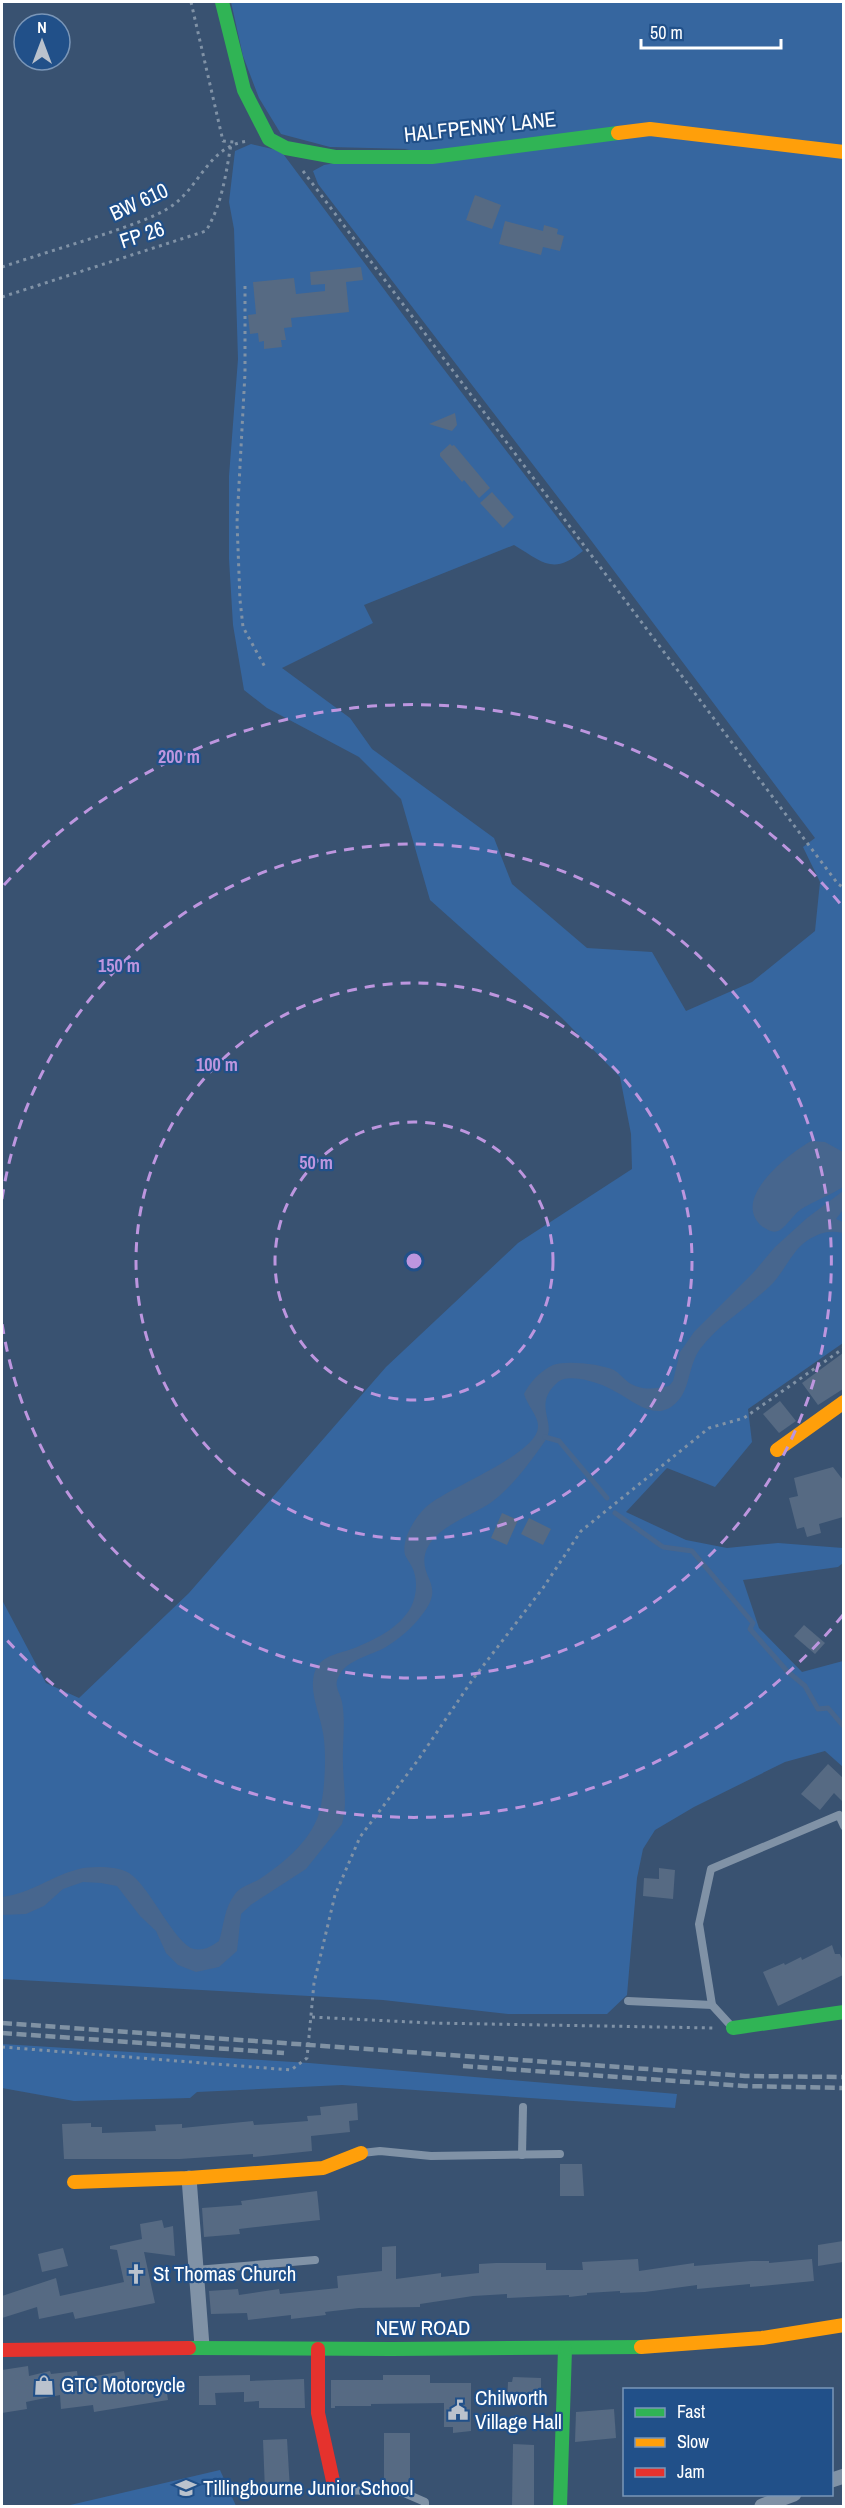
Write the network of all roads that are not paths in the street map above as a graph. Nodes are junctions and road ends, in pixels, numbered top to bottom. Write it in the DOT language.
graph roads {
  1 [pos="222,2"];
  2 [pos="843,152"];
  3 [pos="843,1402"];
  4 [pos="777,1450"];
  5 [pos="843,1826"];
  6 [pos="628,2001"];
  7 [pos="712,2005"];
  8 [pos="843,2012"];
  9 [pos="733,2028"];
  10 [pos="523,2107"];
  11 [pos="361,2153"];
  12 [pos="560,2154"];
  13 [pos="522,2155"];
  14 [pos="189,2178"];
  15 [pos="74,2182"];
  16 [pos="315,2260"];
  17 [pos="196,2270"];
  18 [pos="843,2325"];
  19 [pos="202,2346"];
  20 [pos="318,2349"];
  21 [pos="565,2349"];
  22 [pos="2,2350"];
  23 [pos="335,2490"];
  24 [pos="789,2496"];
  25 [pos="425,2506"];
  26 [pos="560,2506"];
  27 [pos="762,2506"];
  1 -- 2 [label="street, HALFPENNY LANE"];
  3 -- 4 [label="street"];
  5 -- 7 [label="lane"];
  6 -- 7 [label="lane"];
  7 -- 9 [label="lane"];
  8 -- 9 [label="street"];
  10 -- 13 [label="lane"];
  11 -- 13 [label="lane"];
  11 -- 14 [label="street"];
  12 -- 13 [label="lane"];
  14 -- 15 [label="street"];
  14 -- 17 [label="street"];
  16 -- 17 [label="lane"];
  17 -- 19 [label="street"];
  18 -- 21 [label="street, NEW ROAD"];
  19 -- 20 [label="street, NEW ROAD"];
  19 -- 22 [label="street, NEW ROAD"];
  20 -- 21 [label="street, NEW ROAD"];
  20 -- 23 [label="street"];
  21 -- 26 [label="street"];
  23 -- 25 [label="lane"];
  24 -- 27 [label="street"];
}
